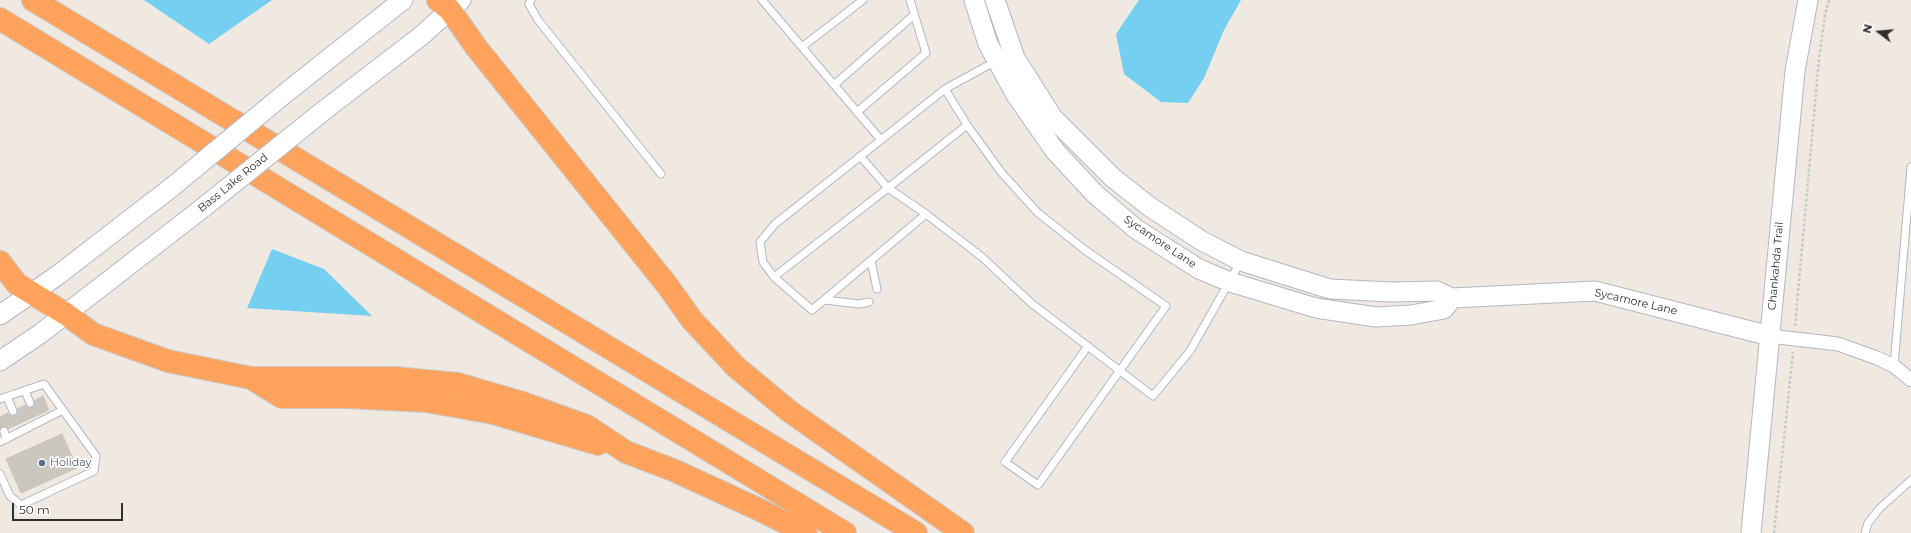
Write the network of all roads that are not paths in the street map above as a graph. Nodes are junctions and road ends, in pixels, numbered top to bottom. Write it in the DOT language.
graph roads {
  1 [pos="33,0"];
  2 [pos="402,0"];
  3 [pos="531,0"];
  4 [pos="863,0"];
  5 [pos="910,0"];
  6 [pos="974,0"];
  7 [pos="995,0"];
  8 [pos="1808,0"];
  9 [pos="766,1"];
  10 [pos="450,3"];
  11 [pos="914,15"];
  12 [pos="0,19"];
  13 [pos="802,47"];
  14 [pos="1006,56"];
  15 [pos="834,85"];
  16 [pos="946,89"];
  17 [pos="858,112"];
  18 [pos="967,125"];
  19 [pos="881,140"];
  20 [pos="860,156"];
  21 [pos="1911,167"];
  22 [pos="661,174"];
  23 [pos="888,188"];
  24 [pos="926,214"];
  25 [pos="871,261"];
  26 [pos="1241,261"];
  27 [pos="0,262"];
  28 [pos="774,277"];
  29 [pos="1230,282"];
  30 [pos="877,289"];
  31 [pos="32,293"];
  32 [pos="1452,298"];
  33 [pos="825,300"];
  34 [pos="869,302"];
  35 [pos="66,314"];
  36 [pos="0,315"];
  37 [pos="1770,336"];
  38 [pos="1088,346"];
  39 [pos="0,361"];
  40 [pos="1894,366"];
  41 [pos="1119,370"];
  42 [pos="1911,380"];
  43 [pos="25,391"];
  44 [pos="4,398"];
  45 [pos="30,403"];
  46 [pos="13,410"];
  47 [pos="63,410"];
  48 [pos="19,424"];
  49 [pos="4,431"];
  50 [pos="22,431"];
  51 [pos="3,440"];
  52 [pos="0,474"];
  53 [pos="1911,480"];
  54 [pos="806,533"];
  55 [pos="845,533"];
  56 [pos="916,533"];
  57 [pos="963,533"];
  58 [pos="1751,533"];
  59 [pos="1865,533"];
  1 -- 56 [label="highway"];
  2 -- 31 [label="street, bridge"];
  3 -- 22 [label="lane"];
  4 -- 13 [label="lane"];
  5 -- 11 [label="lane"];
  6 -- 14 [label="street, Sycamore Lane"];
  7 -- 14 [label="street, Sycamore Lane"];
  8 -- 37 [label="street, Chankahda Trail"];
  9 -- 13 [label="lane"];
  10 -- 35 [label="street, Bass Lake Road, bridge"];
  10 -- 57 [label="highway"];
  11 -- 15 [label="lane"];
  11 -- 17 [label="lane"];
  12 -- 55 [label="highway"];
  13 -- 15 [label="lane"];
  14 -- 16 [label="lane"];
  14 -- 26 [label="street, Sycamore Lane"];
  14 -- 29 [label="street, Sycamore Lane"];
  15 -- 17 [label="lane"];
  16 -- 18 [label="lane"];
  16 -- 19 [label="lane"];
  17 -- 19 [label="lane"];
  18 -- 23 [label="lane"];
  18 -- 41 [label="lane"];
  19 -- 20 [label="lane"];
  20 -- 23 [label="lane"];
  20 -- 28 [label="lane"];
  21 -- 40 [label="lane"];
  23 -- 24 [label="lane"];
  23 -- 28 [label="lane"];
  24 -- 25 [label="lane"];
  24 -- 38 [label="lane"];
  25 -- 30 [label="lane"];
  25 -- 33 [label="lane"];
  26 -- 29 [label="lane"];
  26 -- 32 [label="street, Sycamore Lane"];
  27 -- 31 [label="highway"];
  28 -- 33 [label="lane"];
  29 -- 32 [label="street, Sycamore Lane"];
  29 -- 41 [label="lane"];
  31 -- 35 [label="highway"];
  31 -- 36 [label="street"];
  32 -- 37 [label="street, Sycamore Lane"];
  33 -- 34 [label="lane"];
  35 -- 39 [label="street, Bass Lake Road"];
  35 -- 54 [label="highway"];
  37 -- 40 [label="street"];
  37 -- 58 [label="street, Chankahda Trail"];
  38 -- 41 [label="lane"];
  38 -- 41 [label="lane"];
  40 -- 42 [label="street"];
  43 -- 44 [label="lane"];
  43 -- 45 [label="lane"];
  43 -- 47 [label="lane"];
  44 -- 46 [label="lane"];
  47 -- 50 [label="lane"];
  47 -- 52 [label="lane"];
  48 -- 50 [label="lane"];
  49 -- 51 [label="lane"];
  50 -- 51 [label="lane"];
  53 -- 59 [label="lane"];
}
